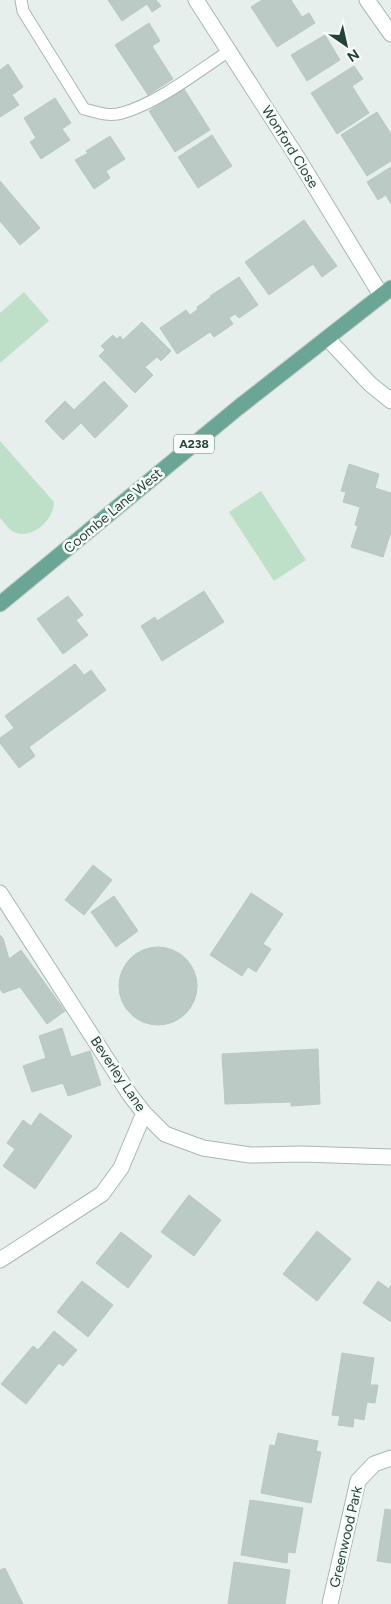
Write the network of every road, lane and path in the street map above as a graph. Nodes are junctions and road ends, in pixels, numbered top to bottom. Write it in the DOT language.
graph roads {
  1 [pos="21,0"];
  2 [pos="196,0"];
  3 [pos="367,0"];
  4 [pos="391,34"];
  5 [pos="229,51"];
  6 [pos="386,292"];
  7 [pos="327,338"];
  8 [pos="391,402"];
  9 [pos="0,604"];
  10 [pos="0,892"];
  11 [pos="144,1113"];
  12 [pos="391,1157"];
  13 [pos="0,1260"];
  14 [pos="391,1458"];
  15 [pos="330,1604"];
  1 -- 5 [label="lane"];
  2 -- 5 [label="street, Wonford Close"];
  3 -- 4 [label="street"];
  5 -- 6 [label="street, Wonford Close"];
  6 -- 7 [label="main road, Coombe Lane West / A238"];
  7 -- 8 [label="street"];
  7 -- 9 [label="main road, Coombe Lane West / A238"];
  10 -- 11 [label="street, Beverley Lane"];
  11 -- 12 [label="street, Beverley Lane"];
  11 -- 13 [label="street"];
  14 -- 15 [label="street, Greenwood Park"];
}
